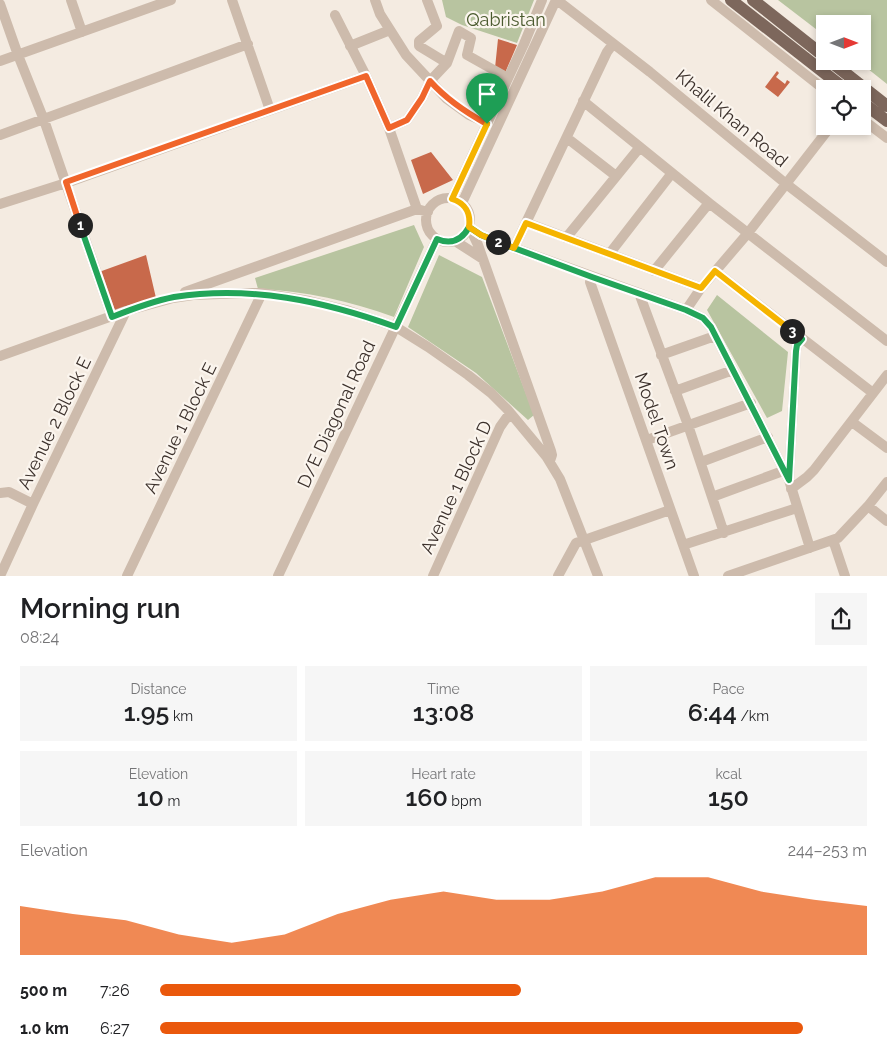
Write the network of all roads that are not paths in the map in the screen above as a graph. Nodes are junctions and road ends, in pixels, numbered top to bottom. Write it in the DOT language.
graph roads {
  1 [pos="71,0"];
  2 [pos="171,0"];
  3 [pos="232,0"];
  4 [pos="375,0"];
  5 [pos="427,0"];
  6 [pos="542,0"];
  7 [pos="556,0"];
  8 [pos="711,0"];
  9 [pos="731,0"];
  10 [pos="753,0"];
  11 [pos="0,4"];
  12 [pos="335,15"];
  13 [pos="390,30"];
  14 [pos="82,32"];
  15 [pos="248,44"];
  16 [pos="613,44"];
  17 [pos="350,46"];
  18 [pos="816,50"];
  19 [pos="18,55"];
  20 [pos="0,61"];
  21 [pos="448,63"];
  22 [pos="841,70"];
  23 [pos="366,76"];
  24 [pos="508,78"];
  25 [pos="833,80"];
  26 [pos="430,81"];
  27 [pos="816,83"];
  28 [pos="584,101"];
  29 [pos="887,106"];
  30 [pos="871,109"];
  31 [pos="270,110"];
  32 [pos="44,120"];
  33 [pos="887,121"];
  34 [pos="487,124"];
  35 [pos="871,126"];
  36 [pos="389,128"];
  37 [pos="0,135"];
  38 [pos="824,135"];
  39 [pos="567,138"];
  40 [pos="887,138"];
  41 [pos="640,148"];
  42 [pos="672,173"];
  43 [pos="616,176"];
  44 [pos="66,182"];
  45 [pos="785,183"];
  46 [pos="452,199"];
  47 [pos="709,203"];
  48 [pos="0,204"];
  49 [pos="462,204"];
  50 [pos="417,209"];
  51 [pos="428,212"];
  52 [pos="526,223"];
  53 [pos="469,227"];
  54 [pos="748,233"];
  55 [pos="566,238"];
  56 [pos="437,239"];
  57 [pos="455,241"];
  58 [pos="514,248"];
  59 [pos="610,254"];
  60 [pos="483,260"];
  61 [pos="887,262"];
  62 [pos="654,271"];
  63 [pos="715,271"];
  64 [pos="592,277"];
  65 [pos="701,288"];
  66 [pos="262,294"];
  67 [pos="639,294"];
  68 [pos="173,298"];
  69 [pos="686,310"];
  70 [pos="126,312"];
  71 [pos="112,317"];
  72 [pos="396,327"];
  73 [pos="715,336"];
  74 [pos="802,339"];
  75 [pos="887,341"];
  76 [pos="662,355"];
  77 [pos="0,356"];
  78 [pos="733,370"];
  79 [pos="887,375"];
  80 [pos="675,391"];
  81 [pos="873,393"];
  82 [pos="751,403"];
  83 [pos="510,413"];
  84 [pos="852,422"];
  85 [pos="688,425"];
  86 [pos="768,437"];
  87 [pos="647,440"];
  88 [pos="887,448"];
  89 [pos="550,461"];
  90 [pos="701,462"];
  91 [pos="788,480"];
  92 [pos="887,482"];
  93 [pos="0,493"];
  94 [pos="712,497"];
  95 [pos="32,504"];
  96 [pos="868,506"];
  97 [pos="797,508"];
  98 [pos="670,510"];
  99 [pos="887,521"];
  100 [pos="724,532"];
  101 [pos="584,540"];
  102 [pos="833,540"];
  103 [pos="683,545"];
  104 [pos="810,548"];
  105 [pos="741,574"];
  106 [pos="0,576"];
  107 [pos="127,576"];
  108 [pos="278,576"];
  109 [pos="433,576"];
  110 [pos="558,576"];
  111 [pos="598,576"];
  112 [pos="694,576"];
  113 [pos="728,576"];
  114 [pos="845,576"];
  1 -- 14 [label="street"];
  2 -- 14 [label="street"];
  3 -- 15 [label="street"];
  4 -- 13 [label="street"];
  5 -- 21 [label="street"];
  6 -- 24 [label="street"];
  7 -- 16 [label="street, Khalil Khan Road"];
  7 -- 49 [label="street"];
  8 -- 27 [label="street"];
  9 -- 25 [label="main road"];
  10 -- 18 [label="main road"];
  11 -- 19 [label="street"];
  12 -- 17 [label="street"];
  13 -- 17 [label="street"];
  13 -- 26 [label="street"];
  14 -- 19 [label="street"];
  15 -- 31 [label="street"];
  15 -- 32 [label="street"];
  16 -- 28 [label="street"];
  16 -- 45 [label="street, Khalil Khan Road"];
  17 -- 23 [label="street"];
  19 -- 20 [label="street"];
  19 -- 32 [label="street"];
  21 -- 24 [label="street"];
  21 -- 26 [label="street"];
  22 -- 29 [label="main road"];
  23 -- 31 [label="street"];
  23 -- 36 [label="street"];
  24 -- 34 [label="street"];
  26 -- 34 [label="street"];
  26 -- 36 [label="street"];
  28 -- 39 [label="street"];
  28 -- 41 [label="street"];
  30 -- 33 [label="main road"];
  31 -- 44 [label="street"];
  32 -- 37 [label="street"];
  32 -- 44 [label="street"];
  34 -- 46 [label="street"];
  35 -- 40 [label="street"];
  36 -- 50 [label="street"];
  38 -- 45 [label="street"];
  39 -- 43 [label="street"];
  39 -- 52 [label="street"];
  41 -- 42 [label="street"];
  41 -- 43 [label="street"];
  42 -- 47 [label="street"];
  42 -- 59 [label="street"];
  43 -- 55 [label="street"];
  44 -- 48 [label="street"];
  44 -- 71 [label="street"];
  45 -- 54 [label="street"];
  45 -- 61 [label="street, Khalil Khan Road"];
  46 -- 49 [label="street"];
  46 -- 51 [label="street"];
  47 -- 54 [label="street"];
  47 -- 62 [label="street"];
  49 -- 53 [label="street"];
  50 -- 51 [label="street"];
  50 -- 68 [label="street"];
  51 -- 56 [label="street"];
  52 -- 55 [label="street"];
  52 -- 58 [label="street"];
  53 -- 57 [label="street"];
  53 -- 58 [label="street"];
  53 -- 60 [label="street"];
  54 -- 63 [label="street"];
  54 -- 75 [label="street"];
  55 -- 59 [label="street"];
  56 -- 57 [label="street"];
  56 -- 72 [label="street, D/E Diagonal Road"];
  57 -- 60 [label="street"];
  58 -- 64 [label="street"];
  59 -- 62 [label="street"];
  60 -- 89 [label="street"];
  62 -- 65 [label="street"];
  63 -- 65 [label="street"];
  63 -- 74 [label="street"];
  64 -- 67 [label="street"];
  64 -- 87 [label="street, Model Town"];
  65 -- 69 [label="street"];
  66 -- 68 [label="street"];
  66 -- 72 [label="street"];
  66 -- 107 [label="street, Avenue 1 Block E"];
  67 -- 69 [label="street"];
  67 -- 76 [label="street"];
  68 -- 70 [label="street"];
  69 -- 73 [label="street"];
  70 -- 71 [label="street"];
  70 -- 95 [label="street, Avenue 2 Block E"];
  71 -- 77 [label="street"];
  72 -- 83 [label="street"];
  72 -- 108 [label="street, D/E Diagonal Road"];
  73 -- 76 [label="street"];
  73 -- 78 [label="street"];
  74 -- 81 [label="street"];
  74 -- 91 [label="street"];
  76 -- 80 [label="street"];
  78 -- 80 [label="street"];
  78 -- 82 [label="street"];
  79 -- 81 [label="street"];
  80 -- 85 [label="street"];
  81 -- 84 [label="street"];
  82 -- 85 [label="street"];
  82 -- 86 [label="street"];
  83 -- 89 [label="street"];
  83 -- 109 [label="street, Avenue 1 Block D"];
  84 -- 88 [label="street"];
  84 -- 91 [label="street"];
  85 -- 87 [label="street"];
  85 -- 90 [label="street"];
  86 -- 90 [label="street"];
  86 -- 91 [label="street"];
  87 -- 98 [label="street, Model Town"];
  89 -- 101 [label="street"];
  90 -- 94 [label="street"];
  91 -- 94 [label="street"];
  91 -- 97 [label="street"];
  92 -- 96 [label="street"];
  93 -- 95 [label="street"];
  94 -- 100 [label="street"];
  95 -- 106 [label="street, Avenue 2 Block E"];
  96 -- 99 [label="street"];
  96 -- 102 [label="street"];
  97 -- 100 [label="street"];
  97 -- 104 [label="street"];
  98 -- 101 [label="street"];
  98 -- 103 [label="street, Model Town"];
  100 -- 103 [label="street"];
  101 -- 110 [label="street"];
  101 -- 111 [label="street"];
  102 -- 104 [label="street"];
  102 -- 114 [label="street"];
  103 -- 112 [label="street, Model Town"];
  104 -- 105 [label="street"];
  105 -- 113 [label="street"];
}
